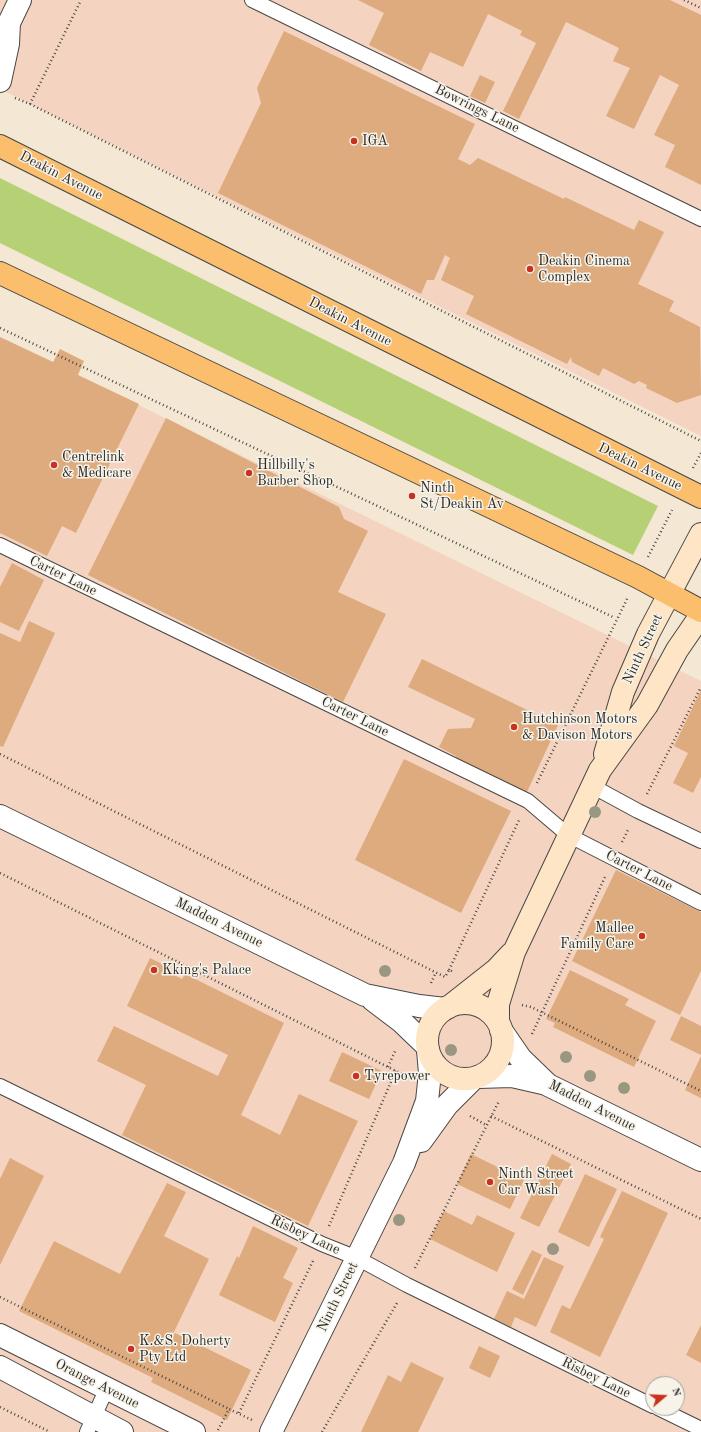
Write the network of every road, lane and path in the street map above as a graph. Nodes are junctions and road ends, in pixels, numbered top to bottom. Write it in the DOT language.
graph roads {
  1 [pos="20,0"];
  2 [pos="81,0"];
  3 [pos="252,0"];
  4 [pos="684,0"];
  5 [pos="701,8"];
  6 [pos="5,28"];
  7 [pos="6,89"];
  8 [pos="30,104"];
  9 [pos="0,146"];
  10 [pos="701,219"];
  11 [pos="0,273"];
  12 [pos="0,328"];
  13 [pos="701,441"];
  14 [pos="701,453"];
  15 [pos="692,493"];
  16 [pos="701,534"];
  17 [pos="0,545"];
  18 [pos="638,577"];
  19 [pos="669,594"];
  20 [pos="701,611"];
  21 [pos="701,615"];
  22 [pos="613,617"];
  23 [pos="616,620"];
  24 [pos="0,754"];
  25 [pos="596,778"];
  26 [pos="0,816"];
  27 [pos="568,835"];
  28 [pos="701,841"];
  29 [pos="0,873"];
  30 [pos="701,903"];
  31 [pos="514,952"];
  32 [pos="479,983"];
  33 [pos="501,994"];
  34 [pos="365,995"];
  35 [pos="447,1008"];
  36 [pos="542,1012"];
  37 [pos="499,1026"];
  38 [pos="427,1048"];
  39 [pos="516,1068"];
  40 [pos="476,1078"];
  41 [pos="0,1086"];
  42 [pos="701,1091"];
  43 [pos="428,1095"];
  44 [pos="491,1116"];
  45 [pos="701,1160"];
  46 [pos="404,1163"];
  47 [pos="701,1218"];
  48 [pos="357,1258"];
  49 [pos="407,1285"];
  50 [pos="0,1297"];
  51 [pos="0,1335"];
  52 [pos="0,1367"];
  53 [pos="107,1388"];
  54 [pos="645,1402"];
  55 [pos="0,1407"];
  56 [pos="229,1409"];
  57 [pos="239,1413"];
  58 [pos="674,1416"];
  59 [pos="90,1424"];
  60 [pos="701,1429"];
  61 [pos="50,1432"];
  62 [pos="122,1432"];
  63 [pos="194,1432"];
  64 [pos="217,1432"];
  65 [pos="271,1432"];
  66 [pos="322,1432"];
  1 -- 6 [label="street"];
  2 -- 8 [label="path"];
  3 -- 10 [label="lane, Bowrings Lane"];
  4 -- 5 [label="path"];
  6 -- 7 [label="street"];
  7 -- 8 [label="path"];
  8 -- 13 [label="path"];
  9 -- 15 [label="highway, Deakin Avenue"];
  11 -- 18 [label="highway"];
  12 -- 22 [label="path"];
  14 -- 15 [label="path"];
  15 -- 18 [label="path"];
  16 -- 19 [label="street, Ninth Street"];
  17 -- 27 [label="lane, Carter Lane"];
  18 -- 19 [label="highway"];
  18 -- 23 [label="path"];
  19 -- 20 [label="highway"];
  19 -- 25 [label="street, Ninth Street"];
  21 -- 25 [label="street, Ninth Street"];
  24 -- 32 [label="path"];
  25 -- 27 [label="street, Ninth Street"];
  25 -- 28 [label="lane"];
  26 -- 34 [label="street, Madden Avenue"];
  27 -- 30 [label="lane, Carter Lane"];
  27 -- 31 [label="street, Ninth Street"];
  29 -- 43 [label="path"];
  31 -- 32 [label="street, Ninth Street"];
  31 -- 33 [label="street, Ninth Street"];
  32 -- 35 [label="street, Ninth Street"];
  33 -- 36 [label="path"];
  33 -- 37 [label="street, Ninth Street"];
  34 -- 35 [label="street, Madden Avenue"];
  34 -- 38 [label="street"];
  35 -- 37 [label="street"];
  35 -- 38 [label="street"];
  36 -- 39 [label="path"];
  36 -- 42 [label="path"];
  37 -- 39 [label="street, Madden Avenue"];
  37 -- 40 [label="street"];
  38 -- 40 [label="street"];
  38 -- 43 [label="street, Ninth Street"];
  39 -- 40 [label="street"];
  39 -- 44 [label="path"];
  39 -- 45 [label="street, Madden Avenue"];
  40 -- 46 [label="street, Ninth Street"];
  41 -- 48 [label="lane, Risbey Lane"];
  43 -- 46 [label="street, Ninth Street"];
  44 -- 47 [label="path"];
  44 -- 49 [label="path"];
  46 -- 48 [label="street, Ninth Street"];
  48 -- 49 [label="lane, Risbey Lane"];
  48 -- 65 [label="street, Ninth Street"];
  49 -- 54 [label="lane, Risbey Lane"];
  49 -- 66 [label="path"];
  50 -- 56 [label="path"];
  51 -- 53 [label="street, Orange Avenue"];
  52 -- 59 [label="street"];
  53 -- 59 [label="lane"];
  53 -- 63 [label="street, Orange Avenue"];
  55 -- 61 [label="path"];
  56 -- 57 [label="path"];
  56 -- 64 [label="path"];
  58 -- 60 [label="lane"];
  59 -- 62 [label="street"];
}
